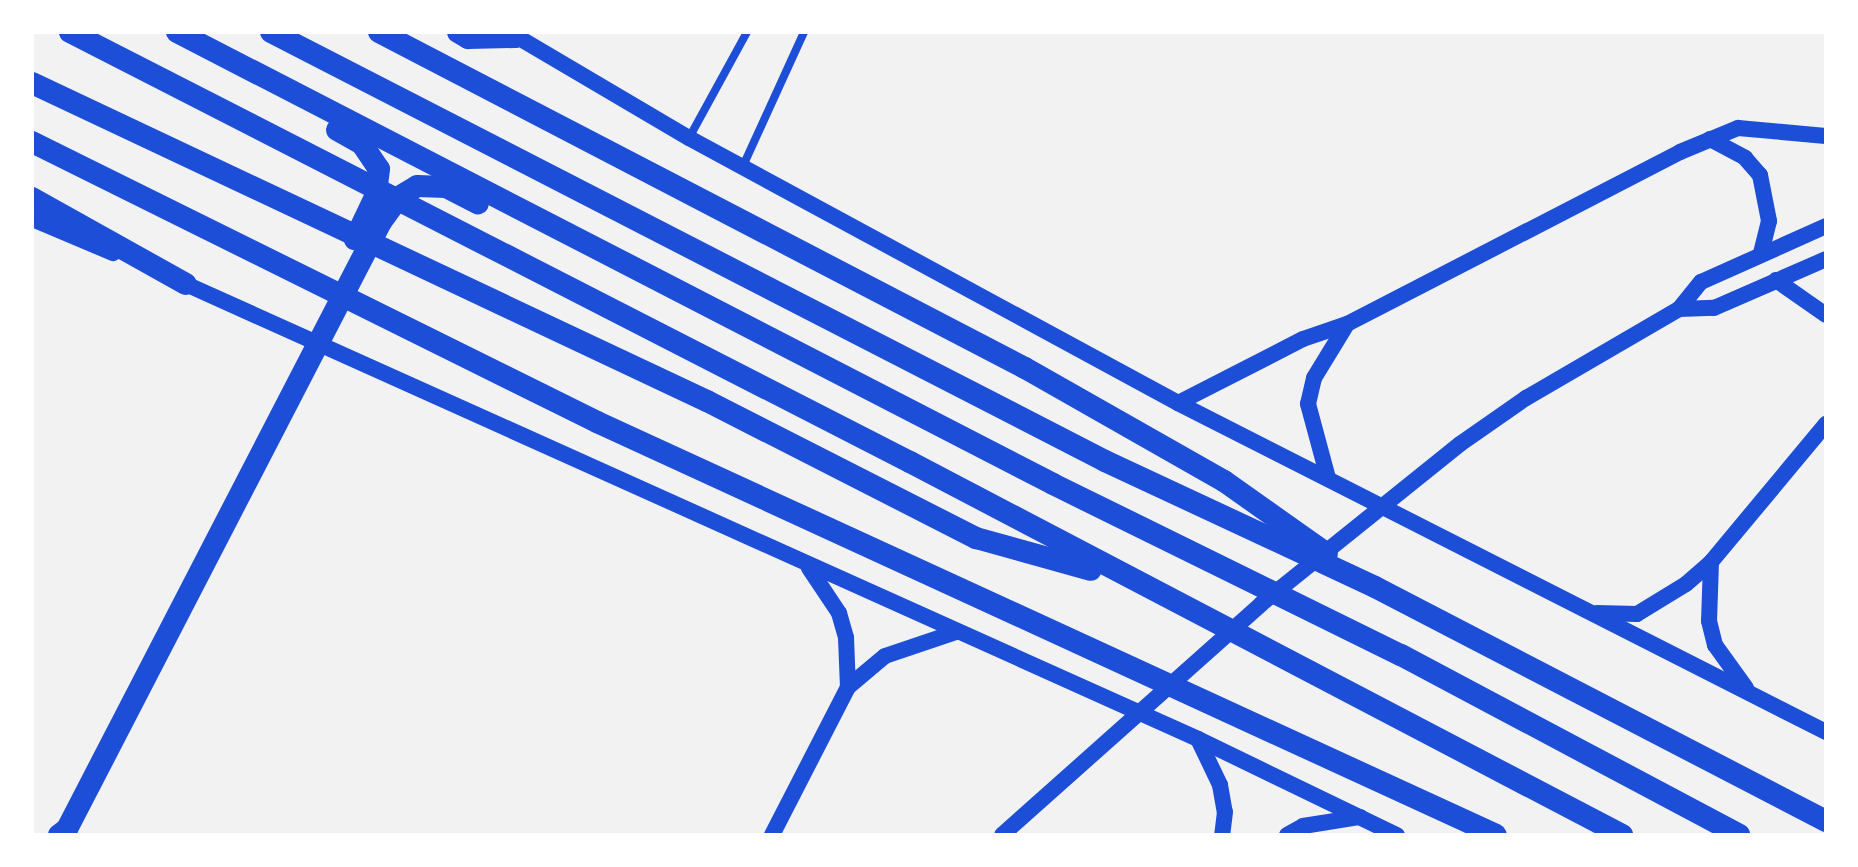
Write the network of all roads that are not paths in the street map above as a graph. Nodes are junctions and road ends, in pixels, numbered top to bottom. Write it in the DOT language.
graph roads {
  1 [pos="70,32"];
  2 [pos="163,32"];
  3 [pos="177,32"];
  4 [pos="379,32"];
  5 [pos="458,32"];
  6 [pos="747,32"];
  7 [pos="804,32"];
  8 [pos="512,34"];
  9 [pos="278,35"];
  10 [pos="32,83"];
  11 [pos="1826,136"];
  12 [pos="689,138"];
  13 [pos="1710,139"];
  14 [pos="32,142"];
  15 [pos="743,166"];
  16 [pos="32,198"];
  17 [pos="32,219"];
  18 [pos="1826,226"];
  19 [pos="1761,254"];
  20 [pos="1826,259"];
  21 [pos="1776,280"];
  22 [pos="186,284"];
  23 [pos="684,292"];
  24 [pos="1679,309"];
  25 [pos="1826,315"];
  26 [pos="1347,324"];
  27 [pos="1178,403"];
  28 [pos="1826,406"];
  29 [pos="1821,429"];
  30 [pos="1328,478"];
  31 [pos="202,550"];
  32 [pos="1711,562"];
  33 [pos="808,567"];
  34 [pos="1128,580"];
  35 [pos="1375,587"];
  36 [pos="1591,612"];
  37 [pos="956,632"];
  38 [pos="848,687"];
  39 [pos="1750,693"];
  40 [pos="1826,732"];
  41 [pos="1198,739"];
  42 [pos="1362,817"];
  43 [pos="1826,821"];
  44 [pos="53,835"];
  45 [pos="59,835"];
  46 [pos="772,835"];
  47 [pos="1002,835"];
  48 [pos="1222,835"];
  49 [pos="1287,835"];
  50 [pos="1397,835"];
  51 [pos="1496,835"];
  52 [pos="1622,835"];
  53 [pos="1739,835"];
  1 -- 34 [label="highway"];
  2 -- 31 [label="highway"];
  3 -- 23 [label="highway"];
  4 -- 35 [label="highway"];
  5 -- 8 [label="highway"];
  6 -- 12 [label="street"];
  7 -- 15 [label="street"];
  8 -- 12 [label="main road"];
  9 -- 35 [label="highway"];
  10 -- 34 [label="highway"];
  11 -- 13 [label="main road"];
  12 -- 15 [label="main road"];
  13 -- 19 [label="main road"];
  13 -- 26 [label="main road"];
  14 -- 51 [label="highway"];
  15 -- 27 [label="main road"];
  16 -- 22 [label="highway"];
  17 -- 22 [label="main road"];
  18 -- 19 [label="main road"];
  19 -- 24 [label="main road"];
  20 -- 21 [label="main road"];
  21 -- 24 [label="main road"];
  21 -- 25 [label="main road"];
  22 -- 33 [label="main road"];
  23 -- 31 [label="highway"];
  23 -- 53 [label="highway"];
  24 -- 47 [label="main road"];
  26 -- 27 [label="main road"];
  26 -- 30 [label="main road"];
  27 -- 30 [label="main road"];
  28 -- 29 [label="main road"];
  29 -- 32 [label="main road"];
  30 -- 36 [label="main road"];
  31 -- 44 [label="highway"];
  31 -- 45 [label="highway"];
  32 -- 36 [label="main road"];
  32 -- 39 [label="main road"];
  33 -- 37 [label="main road"];
  33 -- 38 [label="main road"];
  34 -- 52 [label="highway"];
  35 -- 43 [label="highway"];
  36 -- 39 [label="main road"];
  37 -- 38 [label="main road"];
  37 -- 41 [label="main road"];
  38 -- 46 [label="main road"];
  39 -- 40 [label="main road"];
  41 -- 42 [label="main road"];
  41 -- 48 [label="main road"];
  42 -- 49 [label="main road"];
  42 -- 50 [label="main road"];
}
